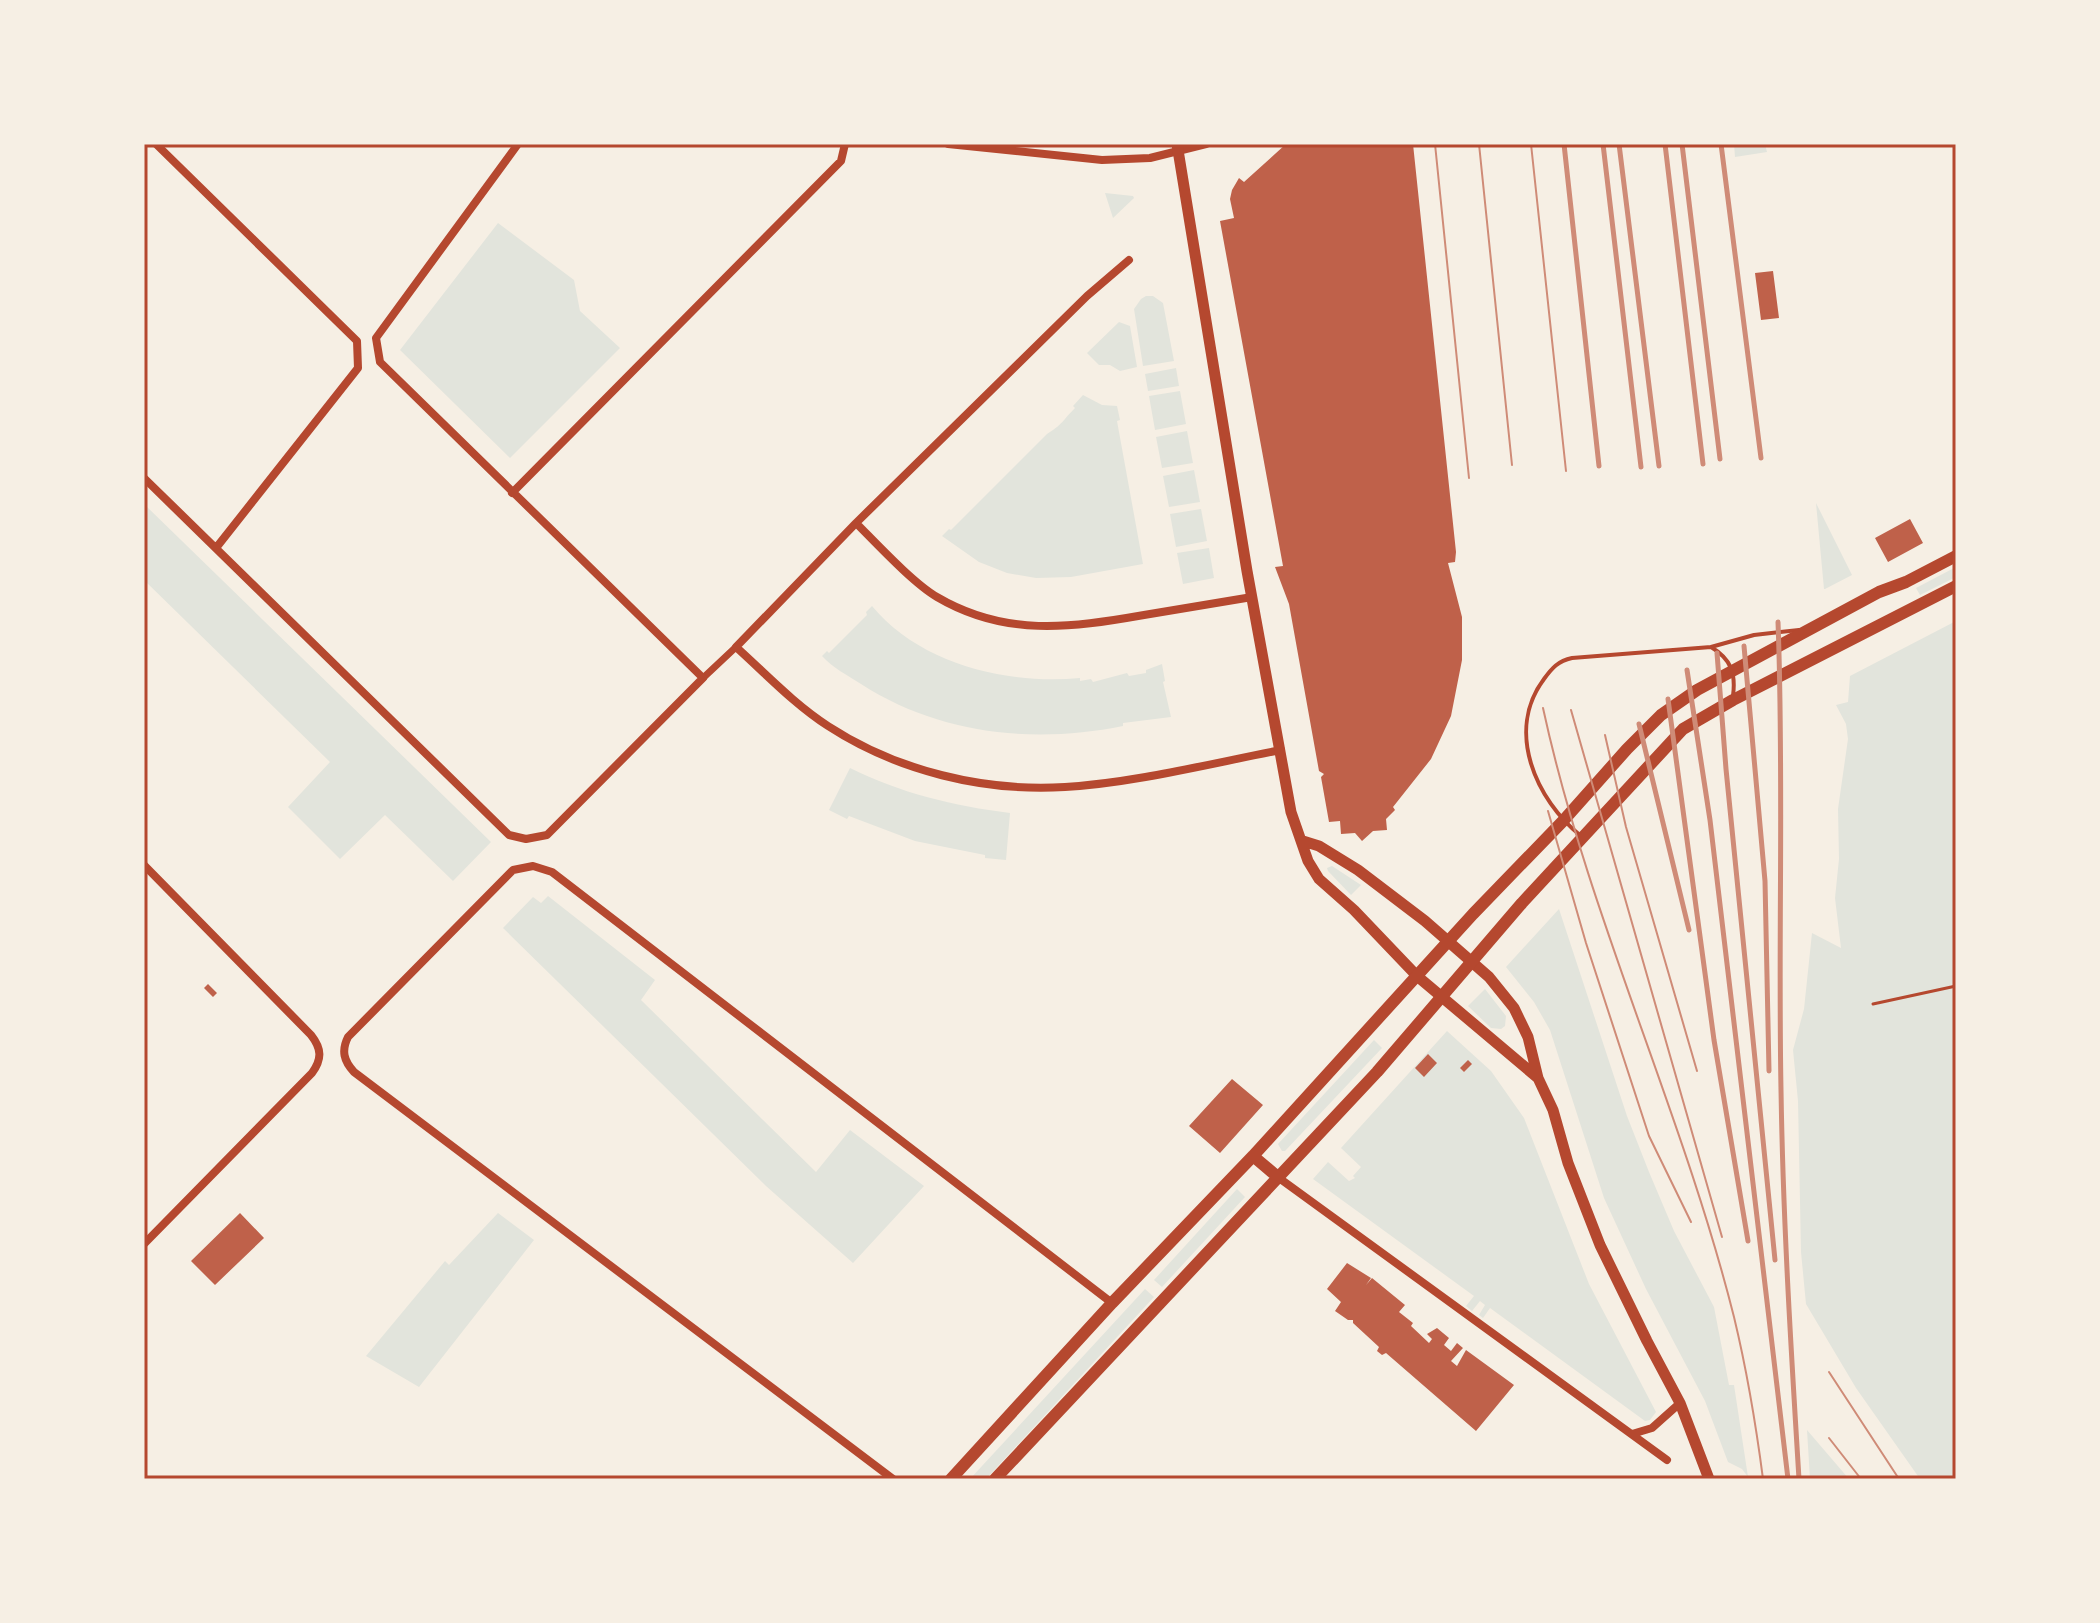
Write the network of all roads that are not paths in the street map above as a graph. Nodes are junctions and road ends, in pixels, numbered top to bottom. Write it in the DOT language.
graph roads {
  1 [pos="156,144"];
  2 [pos="518,144"];
  3 [pos="845,144"];
  4 [pos="948,144"];
  5 [pos="1206,144"];
  6 [pos="1176,148"];
  7 [pos="1129,260"];
  8 [pos="144,478"];
  9 [pos="512,493"];
  10 [pos="856,523"];
  11 [pos="216,548"];
  12 [pos="1956,556"];
  13 [pos="1956,586"];
  14 [pos="1252,597"];
  15 [pos="1790,635"];
  16 [pos="736,647"];
  17 [pos="1711,647"];
  18 [pos="1734,670"];
  19 [pos="703,678"];
  20 [pos="1733,700"];
  21 [pos="1281,750"];
  22 [pos="1560,817"];
  23 [pos="1583,837"];
  24 [pos="1303,841"];
  25 [pos="144,865"];
  26 [pos="1449,940"];
  27 [pos="1472,963"];
  28 [pos="1417,976"];
  29 [pos="1442,997"];
  30 [pos="1538,1078"];
  31 [pos="1253,1156"];
  32 [pos="1279,1178"];
  33 [pos="144,1244"];
  34 [pos="1112,1303"];
  35 [pos="1680,1403"];
  36 [pos="1632,1434"];
  37 [pos="1667,1460"];
  38 [pos="893,1479"];
  39 [pos="951,1479"];
  40 [pos="995,1479"];
  41 [pos="1709,1479"];
  1 -- 11 [label="street"];
  2 -- 9 [label="street"];
  3 -- 9 [label="street"];
  4 -- 6 [label="street"];
  5 -- 6 [label="street"];
  6 -- 14 [label="street"];
  7 -- 10 [label="street"];
  8 -- 11 [label="street"];
  9 -- 19 [label="street"];
  10 -- 14 [label="street"];
  10 -- 16 [label="street"];
  11 -- 19 [label="street"];
  12 -- 15 [label="main road"];
  13 -- 20 [label="main road"];
  14 -- 21 [label="street"];
  15 -- 17 [label="lane"];
  15 -- 18 [label="main road"];
  16 -- 19 [label="street"];
  16 -- 21 [label="street"];
  17 -- 18 [label="lane"];
  17 -- 22 [label="lane"];
  18 -- 20 [label="lane"];
  18 -- 22 [label="main road"];
  20 -- 23 [label="main road"];
  21 -- 24 [label="street"];
  22 -- 23 [label="lane"];
  22 -- 26 [label="main road"];
  23 -- 27 [label="main road"];
  24 -- 26 [label="street"];
  24 -- 28 [label="street"];
  25 -- 33 [label="street"];
  26 -- 27 [label="street"];
  26 -- 28 [label="main road"];
  27 -- 29 [label="main road"];
  27 -- 30 [label="street"];
  28 -- 29 [label="street"];
  28 -- 31 [label="main road"];
  29 -- 30 [label="street"];
  29 -- 32 [label="main road"];
  30 -- 35 [label="street"];
  31 -- 32 [label="main road"];
  31 -- 34 [label="main road"];
  32 -- 36 [label="street"];
  32 -- 40 [label="main road"];
  34 -- 38 [label="street"];
  34 -- 39 [label="main road"];
  35 -- 36 [label="street"];
  35 -- 41 [label="street"];
  36 -- 37 [label="street"];
}
